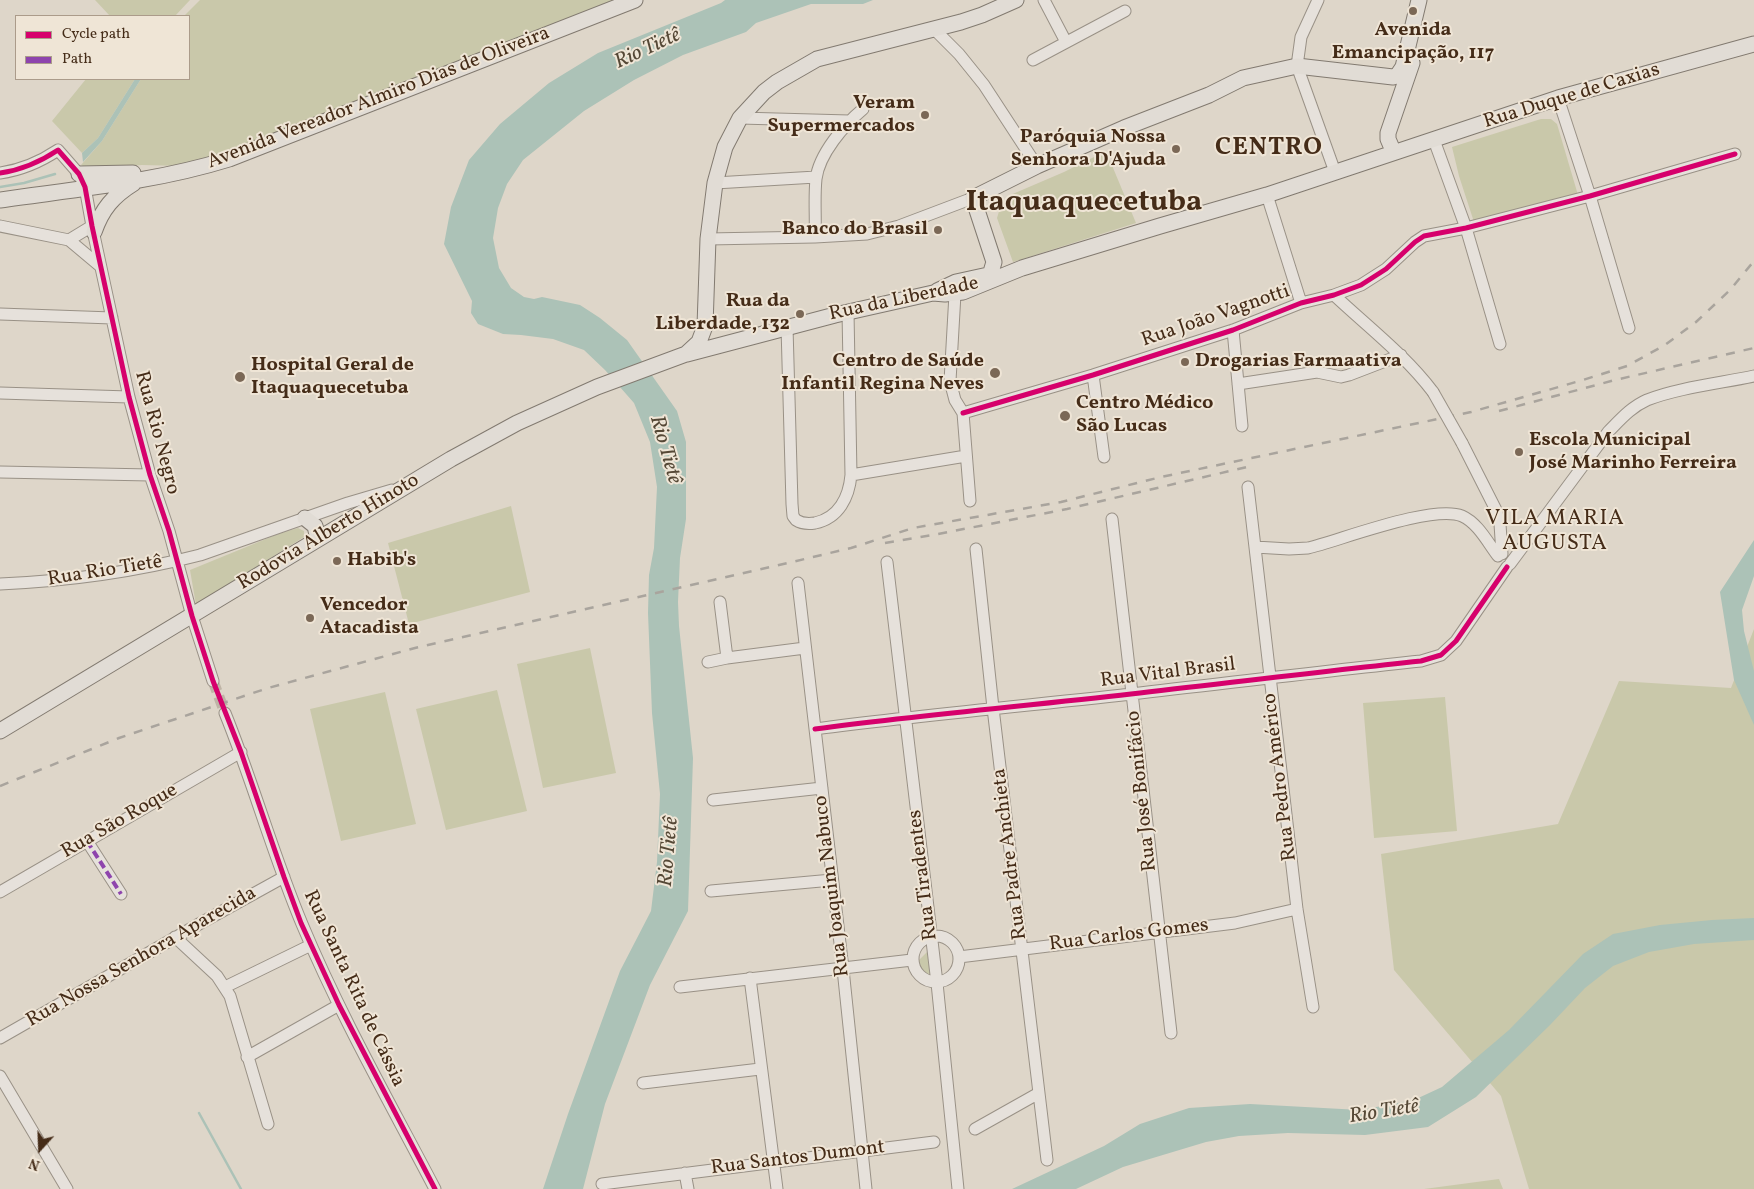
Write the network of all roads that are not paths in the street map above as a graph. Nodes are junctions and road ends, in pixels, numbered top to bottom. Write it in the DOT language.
graph roads {
  1 [pos="635,0"];
  2 [pos="1016,0"];
  3 [pos="1044,0"];
  4 [pos="1318,0"];
  5 [pos="1418,0"];
  6 [pos="1427,0"];
  7 [pos="1125,11"];
  8 [pos="934,29"];
  9 [pos="1066,42"];
  10 [pos="1754,44"];
  11 [pos="1033,60"];
  12 [pos="1297,66"];
  13 [pos="1400,80"];
  14 [pos="1558,98"];
  15 [pos="863,109"];
  16 [pos="740,118"];
  17 [pos="849,121"];
  18 [pos="1434,140"];
  19 [pos="1398,148"];
  20 [pos="1735,154"];
  21 [pos="1038,166"];
  22 [pos="182,171"];
  23 [pos="1334,172"];
  24 [pos="0,173"];
  25 [pos="816,177"];
  26 [pos="82,180"];
  27 [pos="138,180"];
  28 [pos="716,183"];
  29 [pos="1267,196"];
  30 [pos="1590,196"];
  31 [pos="973,198"];
  32 [pos="0,200"];
  33 [pos="0,226"];
  34 [pos="1466,228"];
  35 [pos="93,229"];
  36 [pos="815,238"];
  37 [pos="708,239"];
  38 [pos="70,240"];
  39 [pos="994,262"];
  40 [pos="100,266"];
  41 [pos="1022,268"];
  42 [pos="981,276"];
  43 [pos="933,293"];
  44 [pos="955,294"];
  45 [pos="1334,295"];
  46 [pos="1301,303"];
  47 [pos="848,312"];
  48 [pos="0,314"];
  49 [pos="706,314"];
  50 [pos="112,318"];
  51 [pos="787,327"];
  52 [pos="1629,328"];
  53 [pos="1233,330"];
  54 [pos="761,333"];
  55 [pos="724,339"];
  56 [pos="699,342"];
  57 [pos="1500,344"];
  58 [pos="686,354"];
  59 [pos="1401,355"];
  60 [pos="667,360"];
  61 [pos="1093,375"];
  62 [pos="1754,376"];
  63 [pos="1238,384"];
  64 [pos="0,393"];
  65 [pos="129,397"];
  66 [pos="963,413"];
  67 [pos="1242,426"];
  68 [pos="966,456"];
  69 [pos="1104,457"];
  70 [pos="0,472"];
  71 [pos="150,475"];
  72 [pos="851,475"];
  73 [pos="408,486"];
  74 [pos="1248,487"];
  75 [pos="970,501"];
  76 [pos="305,518"];
  77 [pos="1112,519"];
  78 [pos="318,539"];
  79 [pos="1255,547"];
  80 [pos="976,549"];
  81 [pos="1503,560"];
  82 [pos="177,561"];
  83 [pos="887,562"];
  84 [pos="798,583"];
  85 [pos="0,584"];
  86 [pos="720,602"];
  87 [pos="192,616"];
  88 [pos="805,648"];
  89 [pos="726,658"];
  90 [pos="708,662"];
  91 [pos="1270,677"];
  92 [pos="213,681"];
  93 [pos="1132,694"];
  94 [pos="993,708"];
  95 [pos="225,713"];
  96 [pos="904,717"];
  97 [pos="815,729"];
  98 [pos="0,731"];
  99 [pos="241,752"];
  100 [pos="822,788"];
  101 [pos="713,800"];
  102 [pos="87,841"];
  103 [pos="284,877"];
  104 [pos="832,880"];
  105 [pos="0,892"];
  106 [pos="711,892"];
  107 [pos="121,894"];
  108 [pos="1296,909"];
  109 [pos="1158,933"];
  110 [pos="931,936"];
  111 [pos="175,937"];
  112 [pos="311,945"];
  113 [pos="1022,948"];
  114 [pos="960,957"];
  115 [pos="912,960"];
  116 [pos="843,969"];
  117 [pos="750,978"];
  118 [pos="936,983"];
  119 [pos="226,987"];
  120 [pos="680,987"];
  121 [pos="339,1005"];
  122 [pos="1313,1007"];
  123 [pos="1170,1033"];
  124 [pos="0,1038"];
  125 [pos="247,1057"];
  126 [pos="760,1069"];
  127 [pos="0,1076"];
  128 [pos="643,1083"];
  129 [pos="1039,1093"];
  130 [pos="268,1124"];
  131 [pos="975,1129"];
  132 [pos="934,1142"];
  133 [pos="863,1151"];
  134 [pos="1047,1160"];
  135 [pos="773,1161"];
  136 [pos="686,1173"];
  137 [pos="602,1184"];
  138 [pos="67,1189"];
  139 [pos="434,1189"];
  140 [pos="688,1189"];
  141 [pos="777,1189"];
  142 [pos="866,1189"];
  143 [pos="958,1189"];
  1 -- 22 [label="main road, Avenida Vereador Almiro Dias de Oliveira"];
  2 -- 8 [label="main road"];
  3 -- 9 [label="street"];
  4 -- 12 [label="street"];
  5 -- 13 [label="main road"];
  6 -- 13 [label="main road"];
  7 -- 9 [label="street"];
  8 -- 16 [label="main road"];
  8 -- 21 [label="street"];
  9 -- 11 [label="street"];
  10 -- 14 [label="main road, Rua Duque de Caxias"];
  12 -- 13 [label="main road"];
  12 -- 21 [label="main road"];
  12 -- 23 [label="street"];
  13 -- 19 [label="main road"];
  13 -- 19 [label="main road"];
  14 -- 18 [label="main road, Rua Duque de Caxias"];
  14 -- 30 [label="street"];
  15 -- 17 [label="street"];
  16 -- 17 [label="street"];
  16 -- 28 [label="main road"];
  17 -- 25 [label="street"];
  18 -- 19 [label="main road, Rua Duque de Caxias"];
  18 -- 34 [label="street"];
  19 -- 23 [label="main road, Rua da Liberdade"];
  20 -- 30 [label="street, Rua João Vagnotti"];
  21 -- 31 [label="main road"];
  22 -- 26 [label="main road"];
  22 -- 27 [label="main road, Avenida Vereador Almiro Dias de Oliveira"];
  23 -- 29 [label="main road, Rua da Liberdade"];
  24 -- 26 [label="street"];
  25 -- 28 [label="street"];
  25 -- 36 [label="street"];
  26 -- 27 [label="main road, Avenida Vereador Almiro Dias de Oliveira"];
  26 -- 32 [label="main road, Avenida Vereador Almiro Dias de Oliveira"];
  26 -- 35 [label="street, Rua Rio Negro"];
  27 -- 35 [label="main road"];
  28 -- 37 [label="main road"];
  29 -- 41 [label="main road, Rua da Liberdade"];
  29 -- 46 [label="street"];
  30 -- 34 [label="street, Rua João Vagnotti"];
  30 -- 52 [label="street"];
  31 -- 36 [label="street"];
  31 -- 39 [label="main road"];
  33 -- 38 [label="street"];
  34 -- 45 [label="street, Rua João Vagnotti"];
  34 -- 57 [label="street"];
  35 -- 38 [label="street"];
  35 -- 40 [label="street, Rua Rio Negro"];
  36 -- 37 [label="street"];
  37 -- 49 [label="main road"];
  38 -- 40 [label="street"];
  39 -- 41 [label="main road"];
  39 -- 42 [label="main road"];
  40 -- 50 [label="street, Rua Rio Negro"];
  41 -- 44 [label="main road, Rua da Liberdade"];
  42 -- 43 [label="main road"];
  42 -- 44 [label="main road"];
  43 -- 44 [label="main road, Rua da Liberdade"];
  43 -- 47 [label="main road, Rua da Liberdade"];
  44 -- 66 [label="street"];
  45 -- 46 [label="street, Rua João Vagnotti"];
  45 -- 59 [label="street"];
  46 -- 53 [label="street, Rua João Vagnotti"];
  47 -- 51 [label="main road, Rua da Liberdade"];
  47 -- 72 [label="street"];
  48 -- 50 [label="street"];
  49 -- 55 [label="main road"];
  49 -- 56 [label="main road"];
  50 -- 65 [label="street, Rua Rio Negro"];
  51 -- 54 [label="main road, Rua da Liberdade"];
  51 -- 72 [label="street"];
  53 -- 61 [label="street, Rua João Vagnotti"];
  53 -- 63 [label="street"];
  54 -- 55 [label="main road, Rua da Liberdade"];
  54 -- 58 [label="main road, Rua da Liberdade"];
  55 -- 56 [label="main road, Rua da Liberdade"];
  56 -- 58 [label="main road, Rodovia Alberto Hinoto"];
  56 -- 60 [label="main road, Rodovia Alberto Hinoto"];
  58 -- 60 [label="main road, Rodovia Alberto Hinoto"];
  59 -- 63 [label="street"];
  59 -- 81 [label="street, bridge"];
  60 -- 73 [label="main road, Rodovia Alberto Hinoto"];
  61 -- 66 [label="street, Rua João Vagnotti"];
  61 -- 69 [label="street"];
  62 -- 81 [label="street, Rua Vital Brasil"];
  63 -- 67 [label="street"];
  64 -- 65 [label="street"];
  65 -- 71 [label="street, Rua Rio Negro"];
  66 -- 68 [label="street"];
  68 -- 72 [label="street"];
  68 -- 75 [label="street"];
  70 -- 71 [label="street"];
  71 -- 82 [label="street, Rua Rio Negro"];
  73 -- 76 [label="street, Rua Rio Tietê"];
  73 -- 78 [label="main road, Rodovia Alberto Hinoto"];
  74 -- 79 [label="street, Rua Pedro Américo"];
  76 -- 78 [label="main road"];
  76 -- 82 [label="street, Rua Rio Tietê"];
  77 -- 93 [label="street, Rua José Bonifácio"];
  78 -- 87 [label="main road, Rodovia Alberto Hinoto"];
  79 -- 81 [label="street"];
  79 -- 91 [label="street, Rua Pedro Américo"];
  80 -- 94 [label="street, Rua Padre Anchieta"];
  81 -- 91 [label="street, Rua Vital Brasil"];
  82 -- 85 [label="street, Rua Rio Tietê"];
  82 -- 87 [label="street, Rua Rio Negro"];
  83 -- 96 [label="street, Rua Tiradentes"];
  84 -- 88 [label="street, Rua Joaquim Nabuco"];
  86 -- 89 [label="street"];
  87 -- 92 [label="street, Rua Rio Negro"];
  87 -- 98 [label="main road, Rodovia Alberto Hinoto"];
  88 -- 89 [label="street"];
  88 -- 97 [label="street, Rua Joaquim Nabuco"];
  89 -- 90 [label="street"];
  91 -- 93 [label="street, Rua Vital Brasil"];
  91 -- 108 [label="street, Rua Pedro Américo"];
  93 -- 94 [label="street, Rua Vital Brasil"];
  93 -- 109 [label="street, Rua José Bonifácio"];
  94 -- 96 [label="street, Rua Vital Brasil"];
  94 -- 113 [label="street, Rua Padre Anchieta"];
  95 -- 99 [label="street, Rua Santa Rita de Cássia"];
  96 -- 97 [label="street, Rua Vital Brasil"];
  96 -- 110 [label="street, Rua Tiradentes"];
  97 -- 100 [label="street, Rua Joaquim Nabuco"];
  99 -- 102 [label="street, Rua São Roque"];
  99 -- 103 [label="street, Rua Santa Rita de Cássia"];
  100 -- 101 [label="street"];
  100 -- 104 [label="street, Rua Joaquim Nabuco"];
  102 -- 105 [label="street, Rua São Roque"];
  102 -- 107 [label="street"];
  103 -- 111 [label="street, Rua Nossa Senhora Aparecida"];
  103 -- 112 [label="street, Rua Santa Rita de Cássia"];
  104 -- 106 [label="street"];
  104 -- 116 [label="street, Rua Joaquim Nabuco"];
  108 -- 109 [label="street, Rua Carlos Gomes"];
  108 -- 122 [label="street, Rua Pedro Américo"];
  109 -- 113 [label="street, Rua Carlos Gomes"];
  109 -- 123 [label="street, Rua José Bonifácio"];
  110 -- 114 [label="street"];
  110 -- 115 [label="street"];
  110 -- 118 [label="street, Rua Tiradentes"];
  111 -- 119 [label="street"];
  111 -- 124 [label="street, Rua Nossa Senhora Aparecida"];
  112 -- 119 [label="street"];
  112 -- 121 [label="street, Rua Santa Rita de Cássia"];
  113 -- 114 [label="street, Rua Carlos Gomes"];
  113 -- 129 [label="street, Rua Padre Anchieta"];
  114 -- 118 [label="street"];
  115 -- 116 [label="street"];
  115 -- 118 [label="street"];
  116 -- 117 [label="street"];
  116 -- 133 [label="street, Rua Joaquim Nabuco"];
  117 -- 120 [label="street"];
  117 -- 126 [label="street"];
  118 -- 143 [label="street, Rua Tiradentes"];
  119 -- 125 [label="street"];
  121 -- 125 [label="street"];
  121 -- 139 [label="street, Rua Santa Rita de Cássia"];
  125 -- 130 [label="street"];
  126 -- 128 [label="street"];
  126 -- 135 [label="street"];
  127 -- 138 [label="street"];
  129 -- 131 [label="street"];
  129 -- 134 [label="street, Rua Padre Anchieta"];
  132 -- 133 [label="street, Rua Santos Dumont"];
  133 -- 135 [label="street, Rua Santos Dumont"];
  133 -- 142 [label="street, Rua Joaquim Nabuco"];
  135 -- 136 [label="street, Rua Santos Dumont"];
  135 -- 141 [label="street"];
  136 -- 137 [label="street, Rua Santos Dumont"];
  136 -- 140 [label="street"];
}
